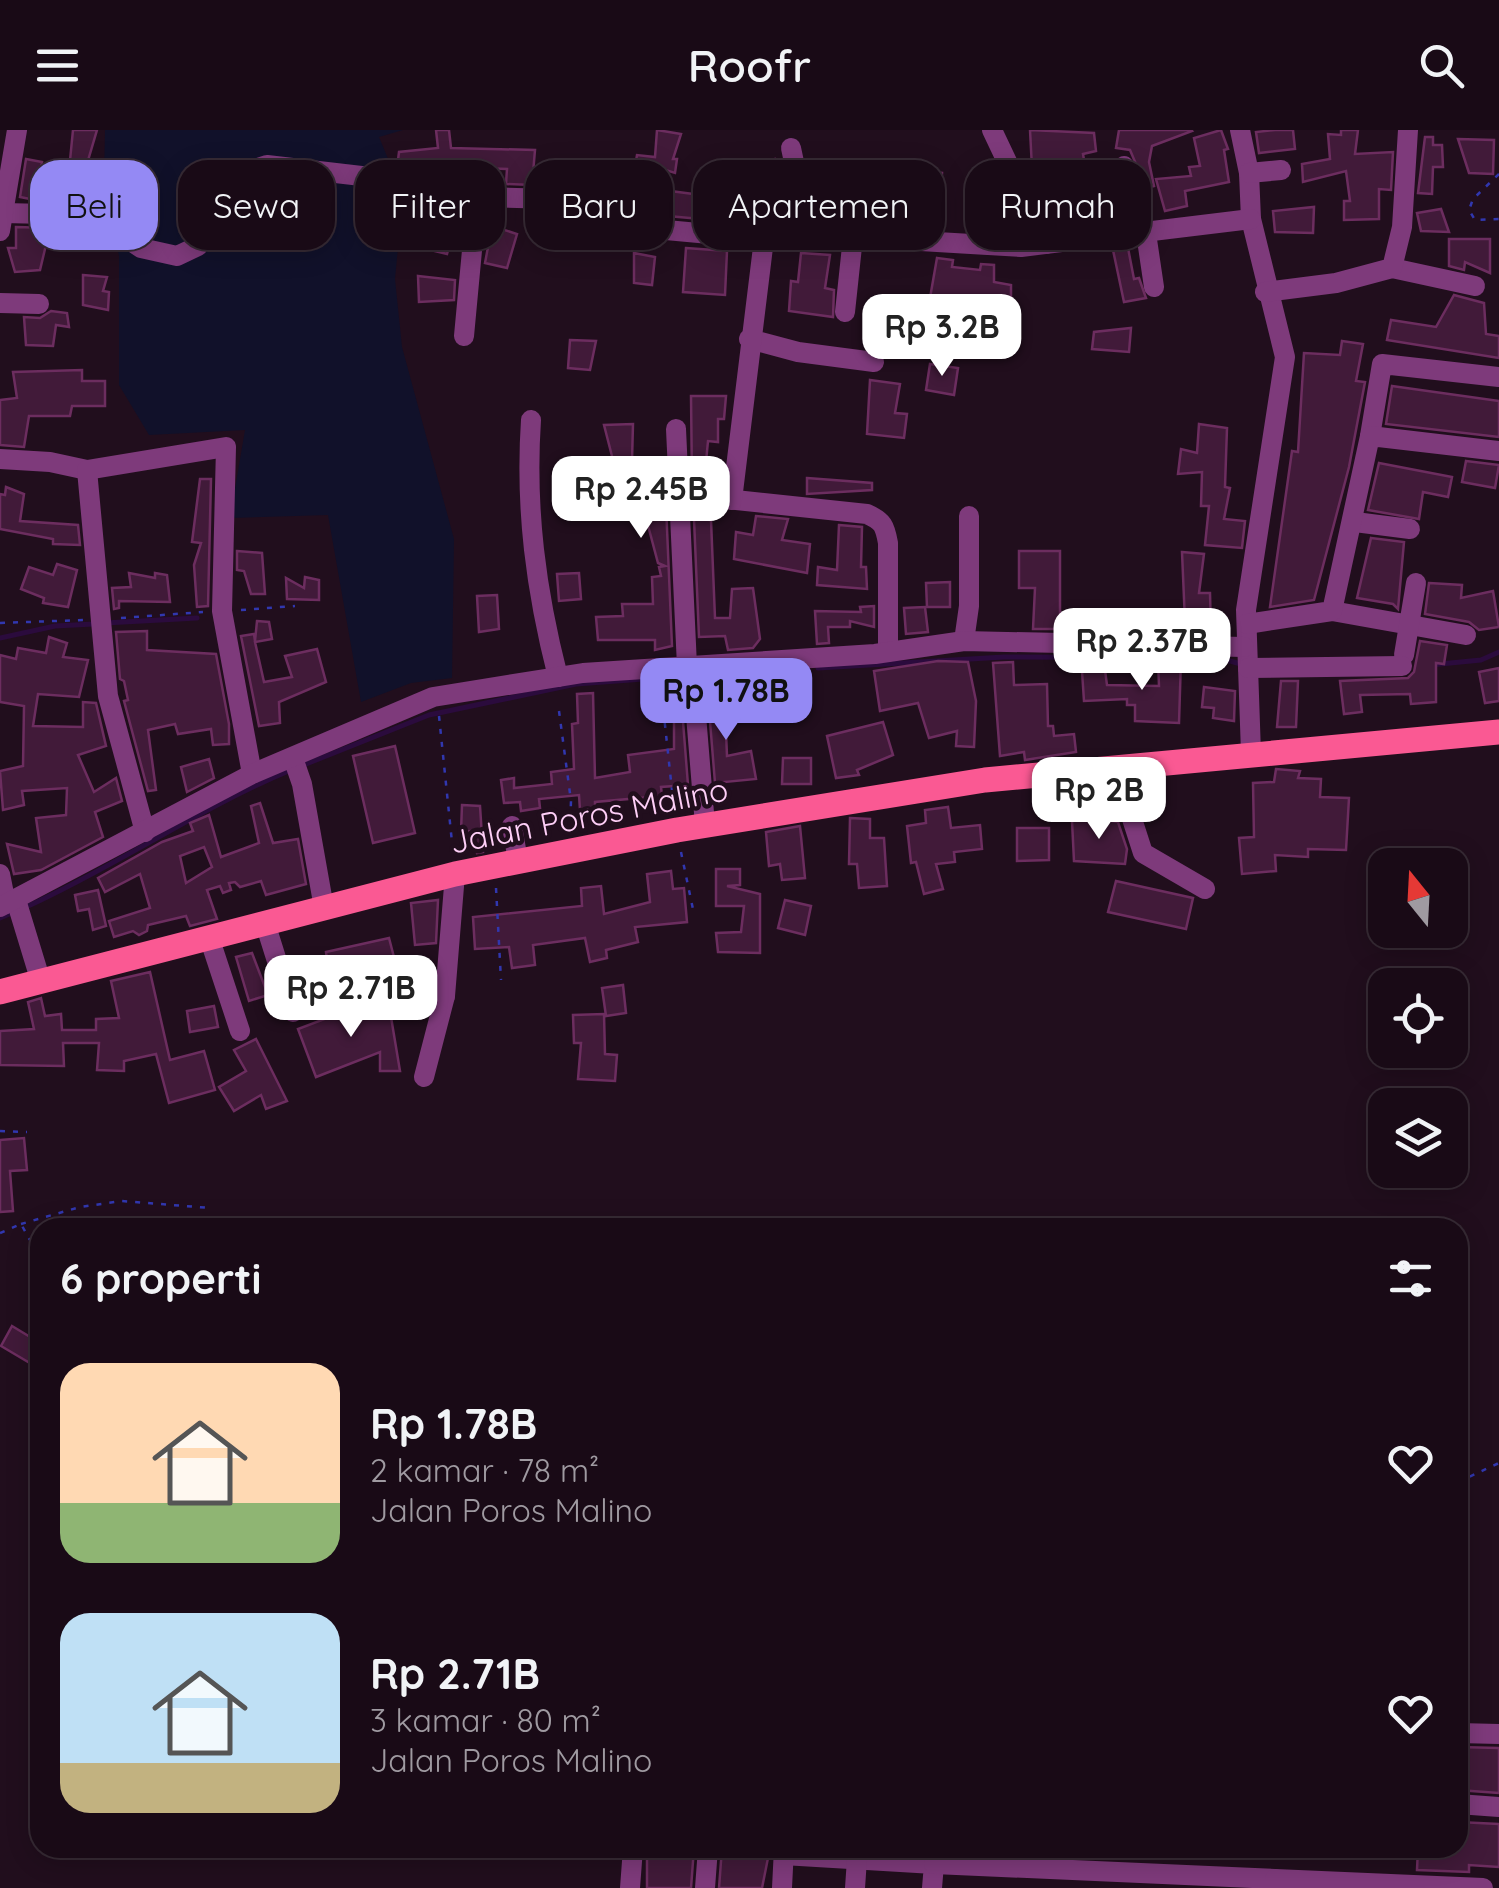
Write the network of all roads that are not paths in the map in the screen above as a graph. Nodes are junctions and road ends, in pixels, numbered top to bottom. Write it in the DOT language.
graph roads {
  1 [pos="17,130"];
  2 [pos="992,130"];
  3 [pos="1240,130"];
  4 [pos="1408,130"];
  5 [pos="790,148"];
  6 [pos="793,160"];
  7 [pos="1006,160"];
  8 [pos="1281,170"];
  9 [pos="1250,173"];
  10 [pos="355,176"];
  11 [pos="505,198"];
  12 [pos="2,214"];
  13 [pos="1251,220"];
  14 [pos="693,232"];
  15 [pos="1151,232"];
  16 [pos="472,250"];
  17 [pos="762,250"];
  18 [pos="852,250"];
  19 [pos="1149,250"];
  20 [pos="1392,268"];
  21 [pos="1475,286"];
  22 [pos="1154,287"];
  23 [pos="1266,292"];
  24 [pos="0,303"];
  25 [pos="40,304"];
  26 [pos="846,312"];
  27 [pos="464,336"];
  28 [pos="749,339"];
  29 [pos="874,362"];
  30 [pos="1499,378"];
  31 [pos="530,420"];
  32 [pos="676,429"];
  33 [pos="1370,436"];
  34 [pos="1499,451"];
  35 [pos="0,459"];
  36 [pos="87,470"];
  37 [pos="679,494"];
  38 [pos="732,500"];
  39 [pos="969,516"];
  40 [pos="1354,522"];
  41 [pos="1410,529"];
  42 [pos="1416,583"];
  43 [pos="1332,610"];
  44 [pos="1246,624"];
  45 [pos="1408,625"];
  46 [pos="1466,635"];
  47 [pos="964,641"];
  48 [pos="888,652"];
  49 [pos="1246,659"];
  50 [pos="689,666"];
  51 [pos="558,677"];
  52 [pos="1499,732"];
  53 [pos="1251,753"];
  54 [pos="1120,766"];
  55 [pos="297,769"];
  56 [pos="252,774"];
  57 [pos="706,825"];
  58 [pos="512,826"];
  59 [pos="145,832"];
  60 [pos="507,864"];
  61 [pos="0,874"];
  62 [pos="455,874"];
  63 [pos="1205,889"];
  64 [pos="7,903"];
  65 [pos="324,908"];
  66 [pos="265,922"];
  67 [pos="209,937"];
  68 [pos="41,982"];
  69 [pos="0,992"];
  70 [pos="445,996"];
  71 [pos="386,997"];
  72 [pos="293,1012"];
  73 [pos="240,1031"];
  74 [pos="424,1077"];
  75 [pos="1468,1733"];
  76 [pos="1499,1734"];
  77 [pos="1468,1804"];
  78 [pos="1499,1806"];
  79 [pos="632,1858"];
  80 [pos="708,1858"];
  81 [pos="783,1858"];
  82 [pos="841,1858"];
  83 [pos="921,1858"];
  84 [pos="1008,1858"];
  85 [pos="857,1860"];
  86 [pos="1275,1884"];
  87 [pos="1355,1885"];
  88 [pos="630,1888"];
  89 [pos="706,1888"];
  90 [pos="782,1888"];
  91 [pos="855,1888"];
  92 [pos="932,1888"];
  93 [pos="1484,1888"];
  1 -- 12 [label="street"];
  2 -- 7 [label="street"];
  3 -- 9 [label="street"];
  4 -- 20 [label="street"];
  5 -- 6 [label="street"];
  8 -- 9 [label="street"];
  9 -- 13 [label="street"];
  10 -- 12 [label="street"];
  11 -- 14 [label="street"];
  13 -- 15 [label="street"];
  13 -- 23 [label="street"];
  16 -- 27 [label="street"];
  17 -- 28 [label="street"];
  18 -- 26 [label="street"];
  19 -- 22 [label="street"];
  20 -- 21 [label="street"];
  20 -- 23 [label="street"];
  23 -- 44 [label="street"];
  24 -- 25 [label="street"];
  28 -- 29 [label="street"];
  28 -- 38 [label="street"];
  30 -- 33 [label="street"];
  31 -- 51 [label="street"];
  32 -- 37 [label="street"];
  33 -- 34 [label="street"];
  33 -- 40 [label="street"];
  35 -- 36 [label="street"];
  36 -- 56 [label="street"];
  36 -- 59 [label="street"];
  37 -- 38 [label="street"];
  37 -- 50 [label="street"];
  38 -- 48 [label="street"];
  39 -- 47 [label="street"];
  40 -- 41 [label="street"];
  40 -- 43 [label="street"];
  42 -- 45 [label="street"];
  43 -- 44 [label="street"];
  43 -- 45 [label="street"];
  44 -- 49 [label="street"];
  45 -- 46 [label="street"];
  45 -- 49 [label="street"];
  47 -- 48 [label="street"];
  47 -- 49 [label="street"];
  48 -- 50 [label="street"];
  49 -- 53 [label="street"];
  50 -- 51 [label="street"];
  50 -- 57 [label="street"];
  51 -- 55 [label="street"];
  52 -- 53 [label="main road, Jalan Poros Malino"];
  53 -- 54 [label="main road, Jalan Poros Malino"];
  54 -- 57 [label="main road, Jalan Poros Malino"];
  54 -- 63 [label="street"];
  55 -- 56 [label="street"];
  55 -- 65 [label="street"];
  56 -- 59 [label="street"];
  57 -- 60 [label="main road, Jalan Poros Malino"];
  58 -- 60 [label="street"];
  59 -- 64 [label="street"];
  60 -- 62 [label="main road, Jalan Poros Malino"];
  61 -- 64 [label="street"];
  62 -- 65 [label="main road, Jalan Poros Malino"];
  62 -- 70 [label="street"];
  64 -- 68 [label="street"];
  65 -- 66 [label="main road, Jalan Poros Malino"];
  66 -- 67 [label="main road, Jalan Poros Malino"];
  66 -- 72 [label="street"];
  67 -- 68 [label="main road, Jalan Poros Malino"];
  67 -- 73 [label="street"];
  68 -- 69 [label="main road, Jalan Poros Malino"];
  70 -- 71 [label="street"];
  70 -- 74 [label="street"];
  75 -- 76 [label="street"];
  77 -- 78 [label="street"];
  79 -- 88 [label="street"];
  80 -- 89 [label="street"];
  81 -- 90 [label="street"];
  82 -- 85 [label="street"];
  83 -- 85 [label="street"];
  83 -- 92 [label="street"];
  84 -- 86 [label="street"];
  85 -- 91 [label="street"];
  86 -- 87 [label="street"];
  87 -- 93 [label="street"];
}
